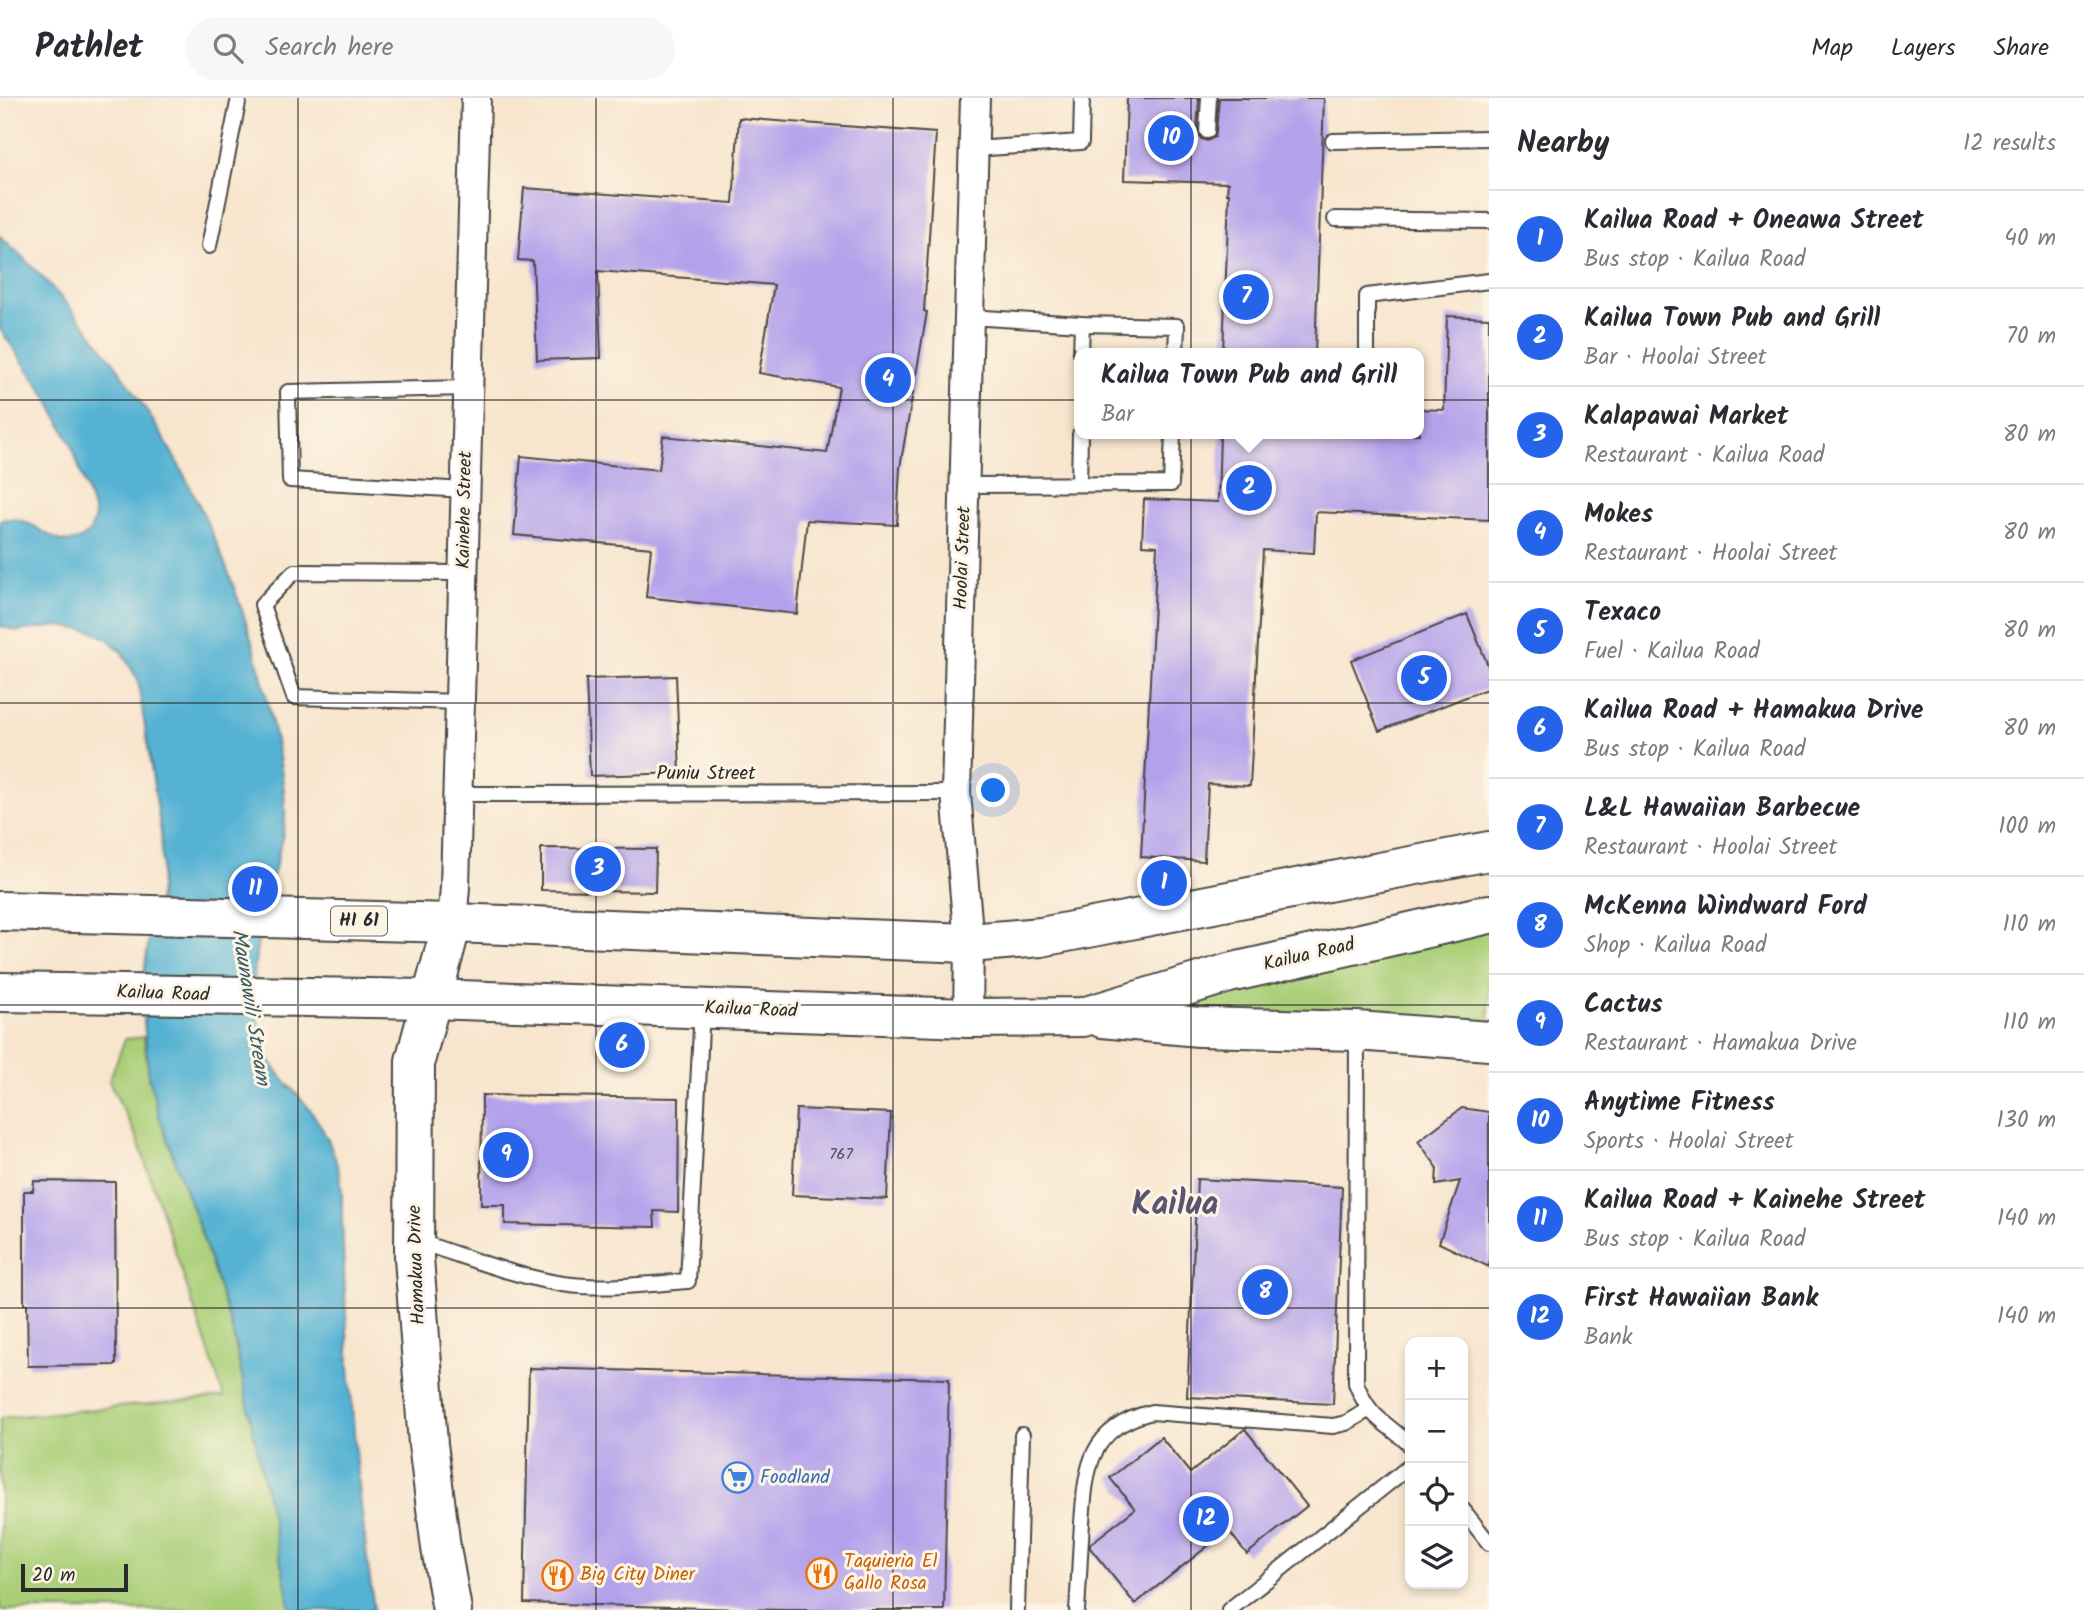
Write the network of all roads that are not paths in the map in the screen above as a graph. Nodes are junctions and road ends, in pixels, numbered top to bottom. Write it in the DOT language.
graph roads {
  1 [pos="239,98"];
  2 [pos="476,98"];
  3 [pos="975,98"];
  4 [pos="1082,98"];
  5 [pos="1209,98"];
  6 [pos="1207,131"];
  7 [pos="1489,138"];
  8 [pos="1333,141"];
  9 [pos="973,149"];
  10 [pos="1335,219"];
  11 [pos="1489,221"];
  12 [pos="209,246"];
  13 [pos="1489,281"];
  14 [pos="968,317"];
  15 [pos="1082,324"];
  16 [pos="1082,348"];
  17 [pos="1176,348"];
  18 [pos="1367,348"];
  19 [pos="468,388"];
  20 [pos="1080,439"];
  21 [pos="1173,439"];
  22 [pos="1079,484"];
  23 [pos="965,485"];
  24 [pos="466,490"];
  25 [pos="464,573"];
  26 [pos="460,702"];
  27 [pos="956,793"];
  28 [pos="457,794"];
  29 [pos="1489,852"];
  30 [pos="0,911"];
  31 [pos="1489,914"];
  32 [pos="452,923"];
  33 [pos="969,943"];
  34 [pos="0,992"];
  35 [pos="430,999"];
  36 [pos="702,1008"];
  37 [pos="1083,1017"];
  38 [pos="968,1018"];
  39 [pos="1357,1031"];
  40 [pos="1489,1041"];
  41 [pos="414,1240"];
  42 [pos="1368,1410"];
  43 [pos="1022,1435"];
  44 [pos="1405,1441"];
  45 [pos="1405,1470"];
  46 [pos="1468,1516"];
  47 [pos="1489,1543"];
  48 [pos="452,1610"];
  49 [pos="1017,1610"];
  50 [pos="1077,1610"];
  51 [pos="1229,1610"];
  1 -- 12 [label="lane"];
  2 -- 19 [label="street, Kainehe Street"];
  3 -- 9 [label="street, Hoolai Street"];
  4 -- 9 [label="lane"];
  5 -- 6 [label="lane"];
  7 -- 8 [label="lane"];
  9 -- 14 [label="street, Hoolai Street"];
  10 -- 11 [label="lane"];
  13 -- 18 [label="lane"];
  14 -- 15 [label="lane"];
  14 -- 23 [label="street, Hoolai Street"];
  15 -- 16 [label="lane"];
  15 -- 17 [label="lane"];
  19 -- 24 [label="street, Kainehe Street"];
  19 -- 24 [label="lane"];
  20 -- 22 [label="lane"];
  21 -- 22 [label="lane"];
  22 -- 23 [label="lane"];
  23 -- 27 [label="street, Hoolai Street"];
  24 -- 25 [label="street, Kainehe Street"];
  25 -- 26 [label="street, Kainehe Street"];
  25 -- 26 [label="lane"];
  26 -- 28 [label="street, Kainehe Street"];
  27 -- 28 [label="lane, Puniu Street"];
  27 -- 33 [label="street, Hoolai Street"];
  28 -- 32 [label="street, Kainehe Street"];
  29 -- 33 [label="main road"];
  30 -- 32 [label="main road, HI 61"];
  31 -- 37 [label="main road, Kailua Road"];
  32 -- 33 [label="main road"];
  32 -- 35 [label="main road, Hamakua Drive"];
  33 -- 38 [label="street, Hoolai Street"];
  34 -- 35 [label="main road, Kailua Road"];
  35 -- 36 [label="main road, Kailua Road"];
  35 -- 41 [label="main road, Hamakua Drive"];
  36 -- 38 [label="main road, Kailua Road"];
  36 -- 41 [label="lane"];
  37 -- 38 [label="main road, Kailua Road"];
  37 -- 39 [label="main road"];
  39 -- 40 [label="main road"];
  39 -- 42 [label="lane"];
  41 -- 48 [label="main road, Hamakua Drive"];
  42 -- 44 [label="lane"];
  42 -- 50 [label="lane"];
  43 -- 49 [label="lane"];
  45 -- 51 [label="lane"];
  46 -- 47 [label="lane"];
}
